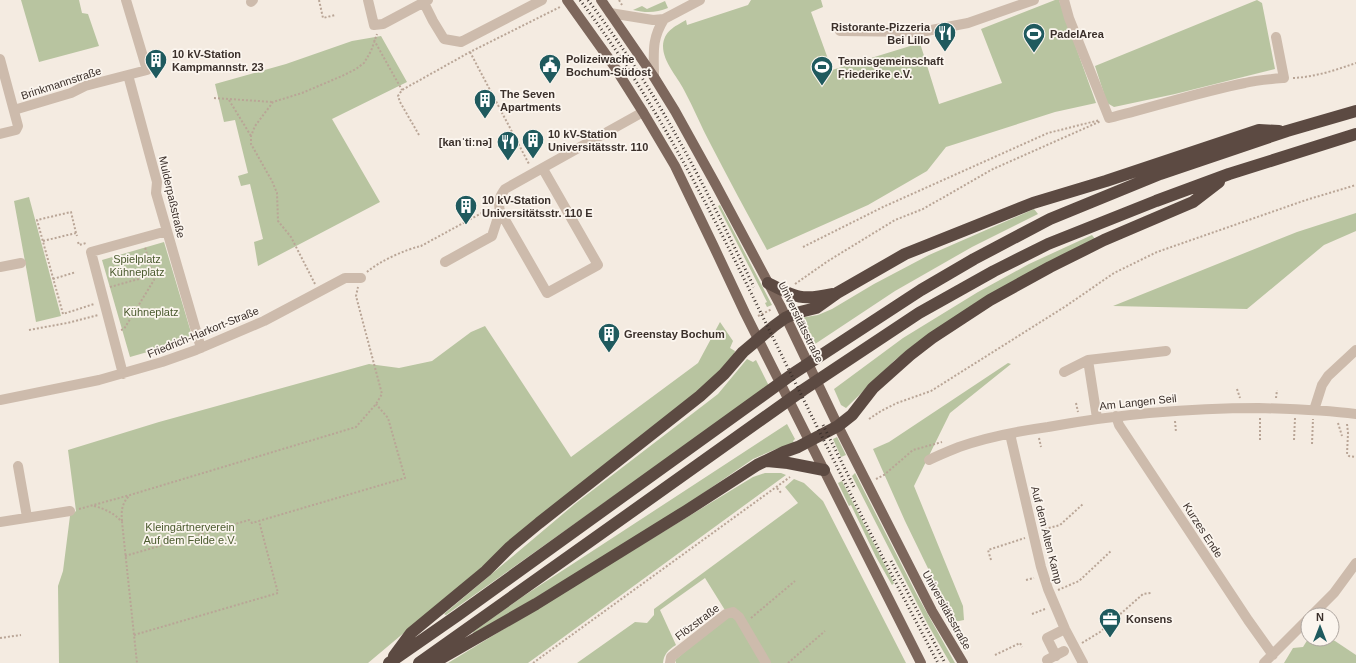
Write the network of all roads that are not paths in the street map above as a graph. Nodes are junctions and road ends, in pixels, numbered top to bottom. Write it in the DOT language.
graph roads {
  1 [pos="126,0"];
  2 [pos="368,0"];
  3 [pos="542,0"];
  4 [pos="601,0"];
  5 [pos="700,0"];
  6 [pos="1034,0"];
  7 [pos="1064,0"];
  8 [pos="568,1"];
  9 [pos="426,2"];
  10 [pos="610,13"];
  11 [pos="664,19"];
  12 [pos="840,31"];
  13 [pos="1276,37"];
  14 [pos="0,59"];
  15 [pos="128,75"];
  16 [pos="654,77"];
  17 [pos="14,110"];
  18 [pos="1356,110"];
  19 [pos="643,112"];
  20 [pos="1287,131"];
  21 [pos="0,134"];
  22 [pos="1356,134"];
  23 [pos="543,168"];
  24 [pos="1229,174"];
  25 [pos="499,204"];
  26 [pos="167,231"];
  27 [pos="445,262"];
  28 [pos="22,263"];
  29 [pos="0,266"];
  30 [pos="361,278"];
  31 [pos="768,283"];
  32 [pos="837,293"];
  33 [pos="785,318"];
  34 [pos="758,339"];
  35 [pos="201,348"];
  36 [pos="1356,350"];
  37 [pos="1166,351"];
  38 [pos="1088,360"];
  39 [pos="1064,372"];
  40 [pos="123,374"];
  41 [pos="0,400"];
  42 [pos="1314,410"];
  43 [pos="1356,414"];
  44 [pos="1116,416"];
  45 [pos="1097,418"];
  46 [pos="838,426"];
  47 [pos="1010,434"];
  48 [pos="810,441"];
  49 [pos="929,460"];
  50 [pos="766,461"];
  51 [pos="18,466"];
  52 [pos="824,470"];
  53 [pos="70,511"];
  54 [pos="27,517"];
  55 [pos="0,522"];
  56 [pos="1356,563"];
  57 [pos="1320,607"];
  58 [pos="1300,627"];
  59 [pos="1065,629"];
  60 [pos="1273,655"];
  61 [pos="1056,656"];
  62 [pos="1081,662"];
  63 [pos="389,663"];
  64 [pos="418,663"];
  65 [pos="433,663"];
  66 [pos="670,663"];
  67 [pos="766,663"];
  68 [pos="921,663"];
  69 [pos="963,663"];
  70 [pos="1264,663"];
  1 -- 15 [label="street, Brinkmannstraße"];
  2 -- 9 [label="street"];
  3 -- 9 [label="street"];
  4 -- 10 [label="main road, Universitätsstraße"];
  5 -- 11 [label="street"];
  6 -- 12 [label="street"];
  7 -- 13 [label="street"];
  8 -- 19 [label="main road"];
  10 -- 11 [label="street"];
  10 -- 16 [label="main road, Universitätsstraße"];
  11 -- 16 [label="street"];
  14 -- 17 [label="street"];
  15 -- 17 [label="street, Brinkmannstraße"];
  15 -- 26 [label="street, Mulderpaßstraße"];
  16 -- 31 [label="main road, Universitätsstraße"];
  17 -- 21 [label="street, Brinkmannstraße"];
  18 -- 20 [label="highway"];
  19 -- 23 [label="street"];
  19 -- 34 [label="main road"];
  20 -- 32 [label="highway"];
  20 -- 63 [label="highway"];
  22 -- 24 [label="highway"];
  23 -- 25 [label="street"];
  23 -- 25 [label="street"];
  24 -- 46 [label="highway"];
  24 -- 64 [label="highway"];
  25 -- 27 [label="street"];
  26 -- 35 [label="street, Mulderpaßstraße"];
  26 -- 40 [label="street"];
  28 -- 29 [label="street"];
  30 -- 35 [label="street, Friedrich-Harkort-Straße"];
  31 -- 32 [label="highway"];
  31 -- 33 [label="main road, Universitätsstraße"];
  32 -- 33 [label="highway"];
  33 -- 34 [label="highway"];
  33 -- 46 [label="main road, Universitätsstraße"];
  34 -- 48 [label="main road"];
  34 -- 63 [label="highway"];
  35 -- 40 [label="street, Friedrich-Harkort-Straße"];
  36 -- 42 [label="street"];
  37 -- 38 [label="street"];
  38 -- 39 [label="street"];
  38 -- 45 [label="street"];
  40 -- 41 [label="street, Friedrich-Harkort-Straße"];
  42 -- 43 [label="street, Am Langen Seil"];
  42 -- 44 [label="street, Am Langen Seil"];
  44 -- 45 [label="street, Am Langen Seil"];
  44 -- 60 [label="street, Kurzes Ende"];
  45 -- 47 [label="street, Am Langen Seil"];
  46 -- 48 [label="highway"];
  46 -- 69 [label="main road, Universitätsstraße"];
  47 -- 49 [label="street, Am Langen Seil"];
  47 -- 59 [label="street, Auf dem Alten Kamp"];
  48 -- 50 [label="highway"];
  48 -- 52 [label="main road"];
  50 -- 52 [label="highway"];
  50 -- 65 [label="highway"];
  51 -- 54 [label="street"];
  52 -- 68 [label="main road"];
  53 -- 54 [label="street"];
  54 -- 55 [label="street"];
  56 -- 57 [label="street"];
  58 -- 60 [label="street"];
  59 -- 61 [label="street"];
  59 -- 62 [label="street, Auf dem Alten Kamp"];
  60 -- 70 [label="street"];
  66 -- 67 [label="street, Flözstraße"];
}
